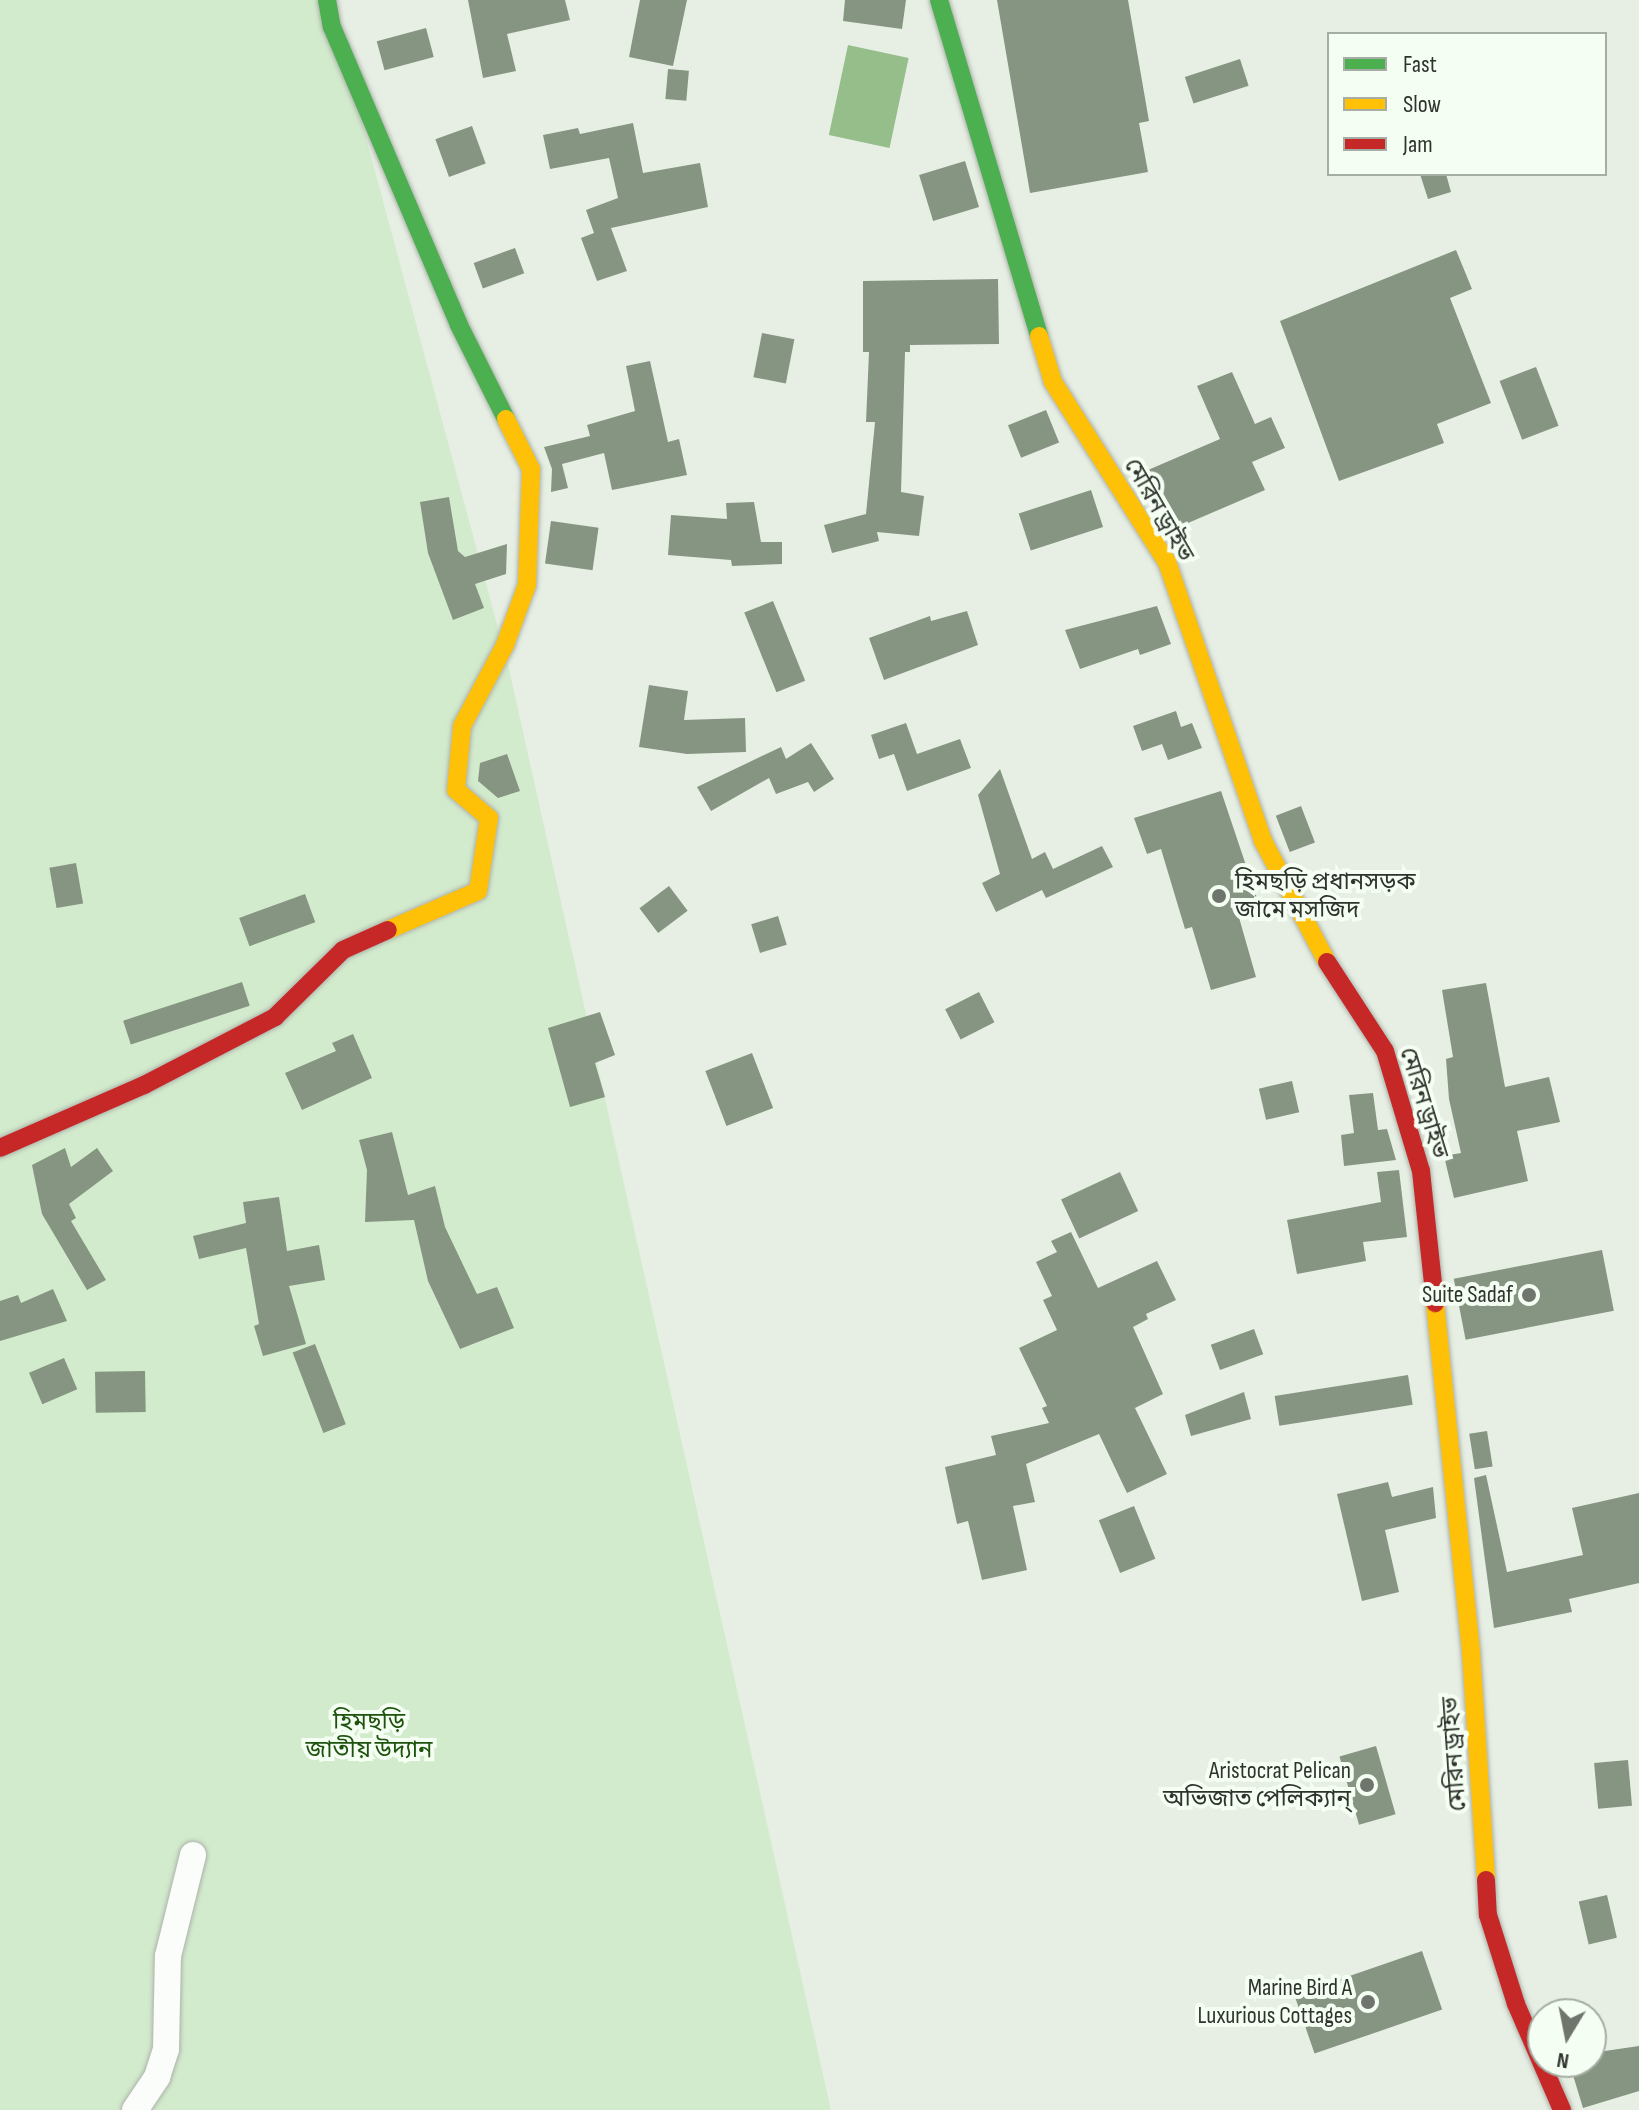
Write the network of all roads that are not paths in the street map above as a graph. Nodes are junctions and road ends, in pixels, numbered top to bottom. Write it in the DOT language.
graph roads {
  1 [pos="327,0"];
  2 [pos="939,0"];
  3 [pos="0,1148"];
  4 [pos="193,1855"];
  5 [pos="135,2110"];
  6 [pos="1562,2110"];
  1 -- 3 [label="main road"];
  2 -- 6 [label="main road, মেরিন ড্রাইভ"];
  4 -- 5 [label="street"];
}
